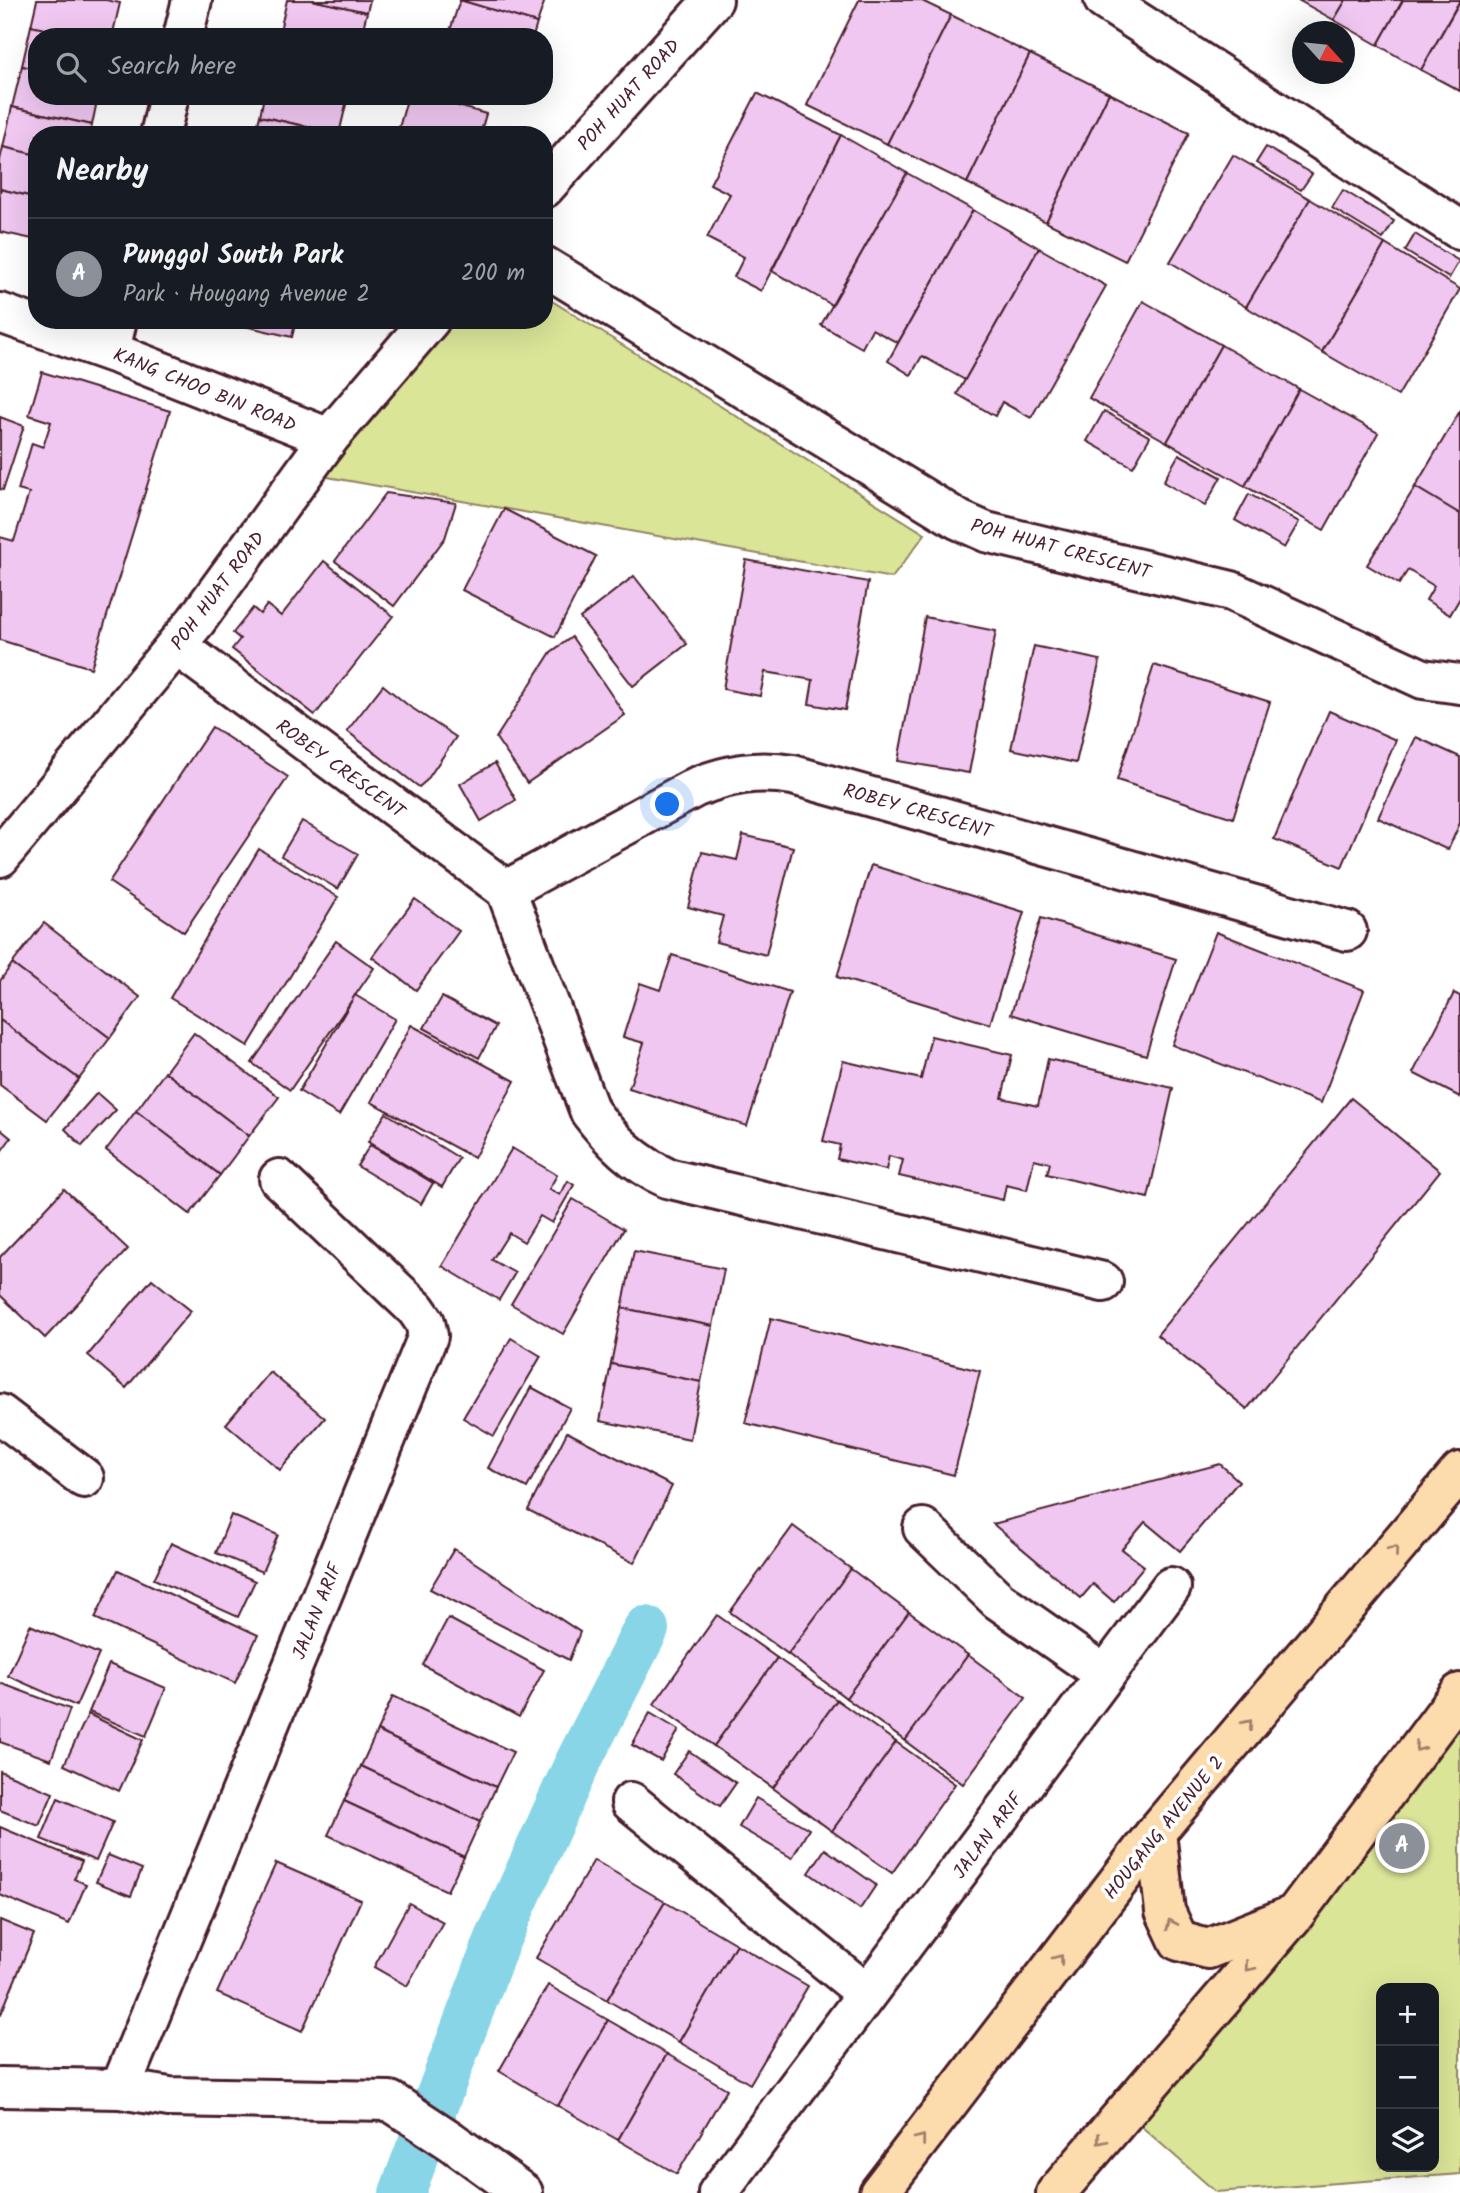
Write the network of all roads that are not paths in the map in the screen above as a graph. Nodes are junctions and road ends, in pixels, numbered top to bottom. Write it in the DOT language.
graph roads {
  1 [pos="192,0"];
  2 [pos="713,0"];
  3 [pos="1104,0"];
  4 [pos="185,28"];
  5 [pos="167,105"];
  6 [pos="162,126"];
  7 [pos="553,178"];
  8 [pos="1460,230"];
  9 [pos="553,272"];
  10 [pos="0,313"];
  11 [pos="28,319"];
  12 [pos="79,329"];
  13 [pos="422,329"];
  14 [pos="114,336"];
  15 [pos="330,438"];
  16 [pos="176,645"];
  17 [pos="1460,684"];
  18 [pos="0,857"];
  19 [pos="506,890"];
  20 [pos="1347,932"];
  21 [pos="279,1179"];
  22 [pos="1103,1282"];
  23 [pos="0,1414"];
  24 [pos="1460,1472"];
  25 [pos="84,1478"];
  26 [pos="923,1528"];
  27 [pos="1171,1587"];
  28 [pos="1105,1675"];
  29 [pos="1460,1693"];
  30 [pos="631,1802"];
  31 [pos="1156,1832"];
  32 [pos="1293,1915"];
  33 [pos="866,1993"];
  34 [pos="0,2087"];
  35 [pos="120,2089"];
  36 [pos="523,2193"];
  37 [pos="718,2193"];
  38 [pos="879,2193"];
  39 [pos="1056,2193"];
  1 -- 4 [label="street"];
  2 -- 7 [label="street, POH HUAT ROAD"];
  3 -- 8 [label="street"];
  5 -- 6 [label="street"];
  9 -- 17 [label="street, POH HUAT CRESCENT"];
  10 -- 11 [label="street, KANG CHOO BIN ROAD"];
  12 -- 14 [label="street, KANG CHOO BIN ROAD"];
  13 -- 15 [label="street, POH HUAT ROAD"];
  14 -- 15 [label="street, KANG CHOO BIN ROAD"];
  15 -- 16 [label="street, POH HUAT ROAD"];
  16 -- 18 [label="street, POH HUAT ROAD"];
  16 -- 19 [label="street, ROBEY CRESCENT"];
  19 -- 20 [label="street, ROBEY CRESCENT"];
  19 -- 22 [label="street"];
  21 -- 35 [label="street, JALAN ARIF"];
  23 -- 25 [label="street"];
  31 -- 24 [label="highway, HOUGANG AVENUE 2, one-way"];
  26 -- 28 [label="street"];
  27 -- 28 [label="street, JALAN ARIF"];
  28 -- 33 [label="street, JALAN ARIF"];
  29 -- 32 [label="highway, one-way"];
  30 -- 33 [label="street"];
  32 -- 31 [label="highway, one-way"];
  38 -- 31 [label="highway, HOUGANG AVENUE 2, one-way"];
  32 -- 39 [label="highway, one-way"];
  33 -- 37 [label="street, JALAN ARIF"];
  34 -- 35 [label="street"];
  35 -- 36 [label="street"];
}
